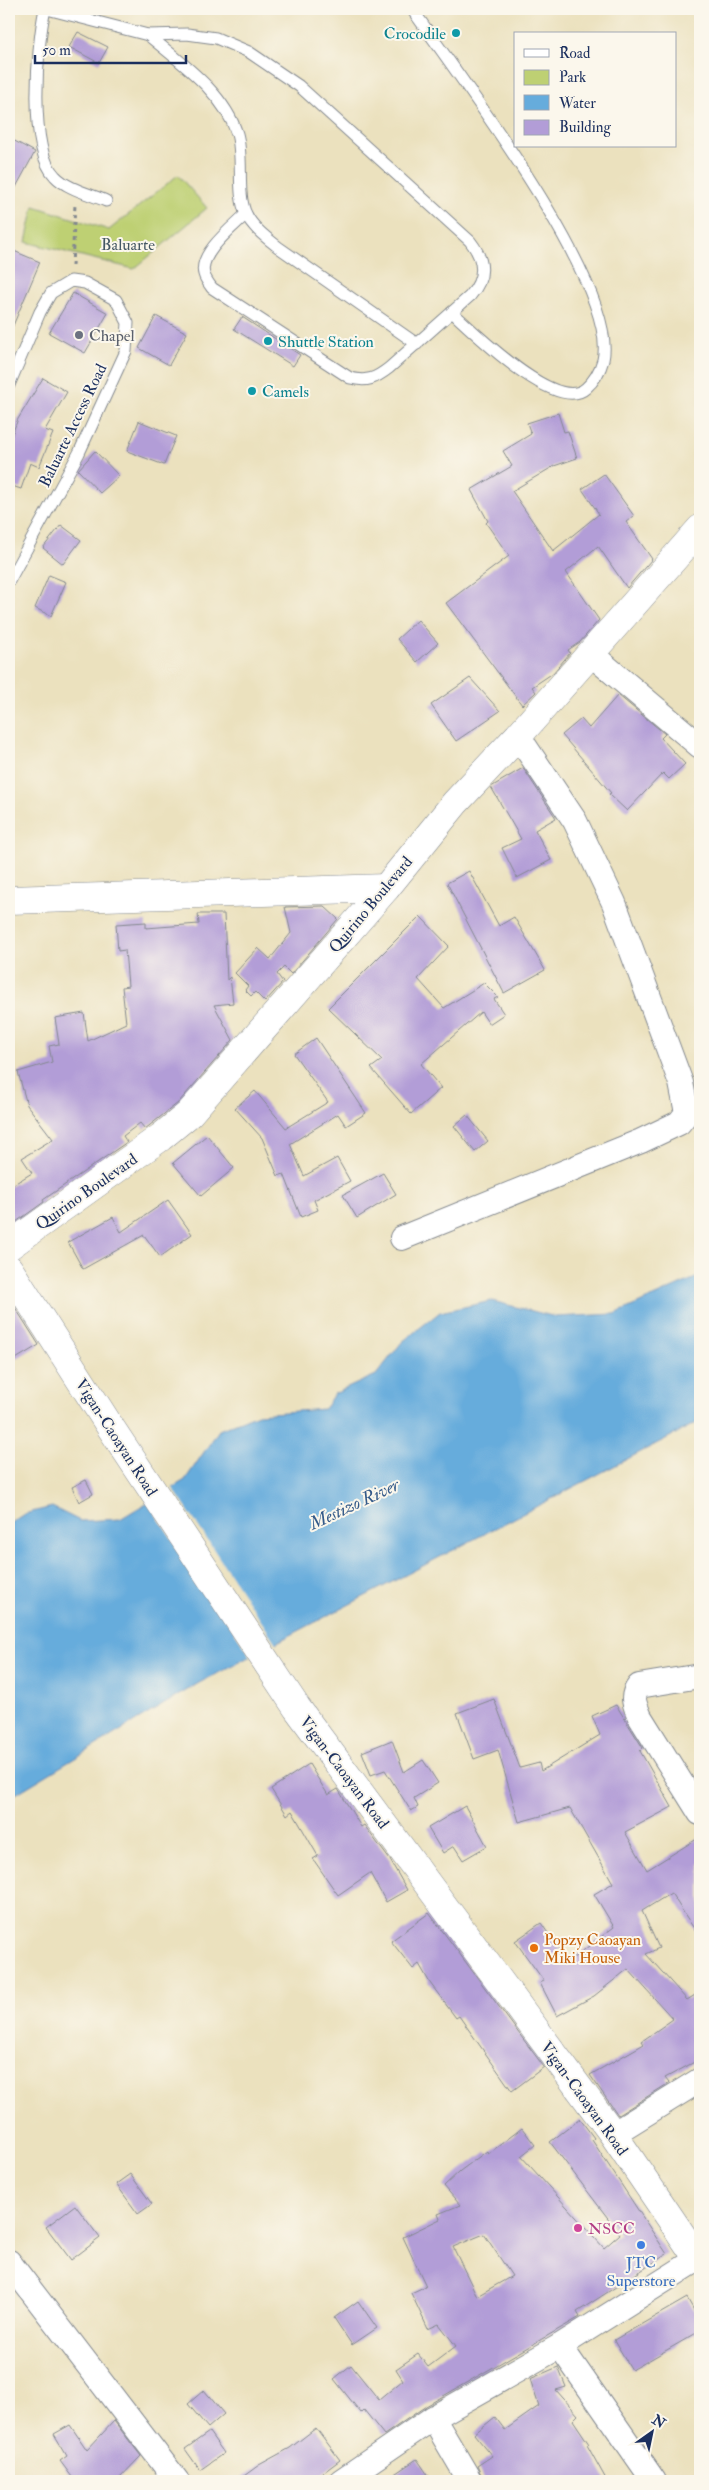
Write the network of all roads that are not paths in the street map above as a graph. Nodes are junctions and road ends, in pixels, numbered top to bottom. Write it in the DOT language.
graph roads {
  1 [pos="46,9"];
  2 [pos="412,9"];
  3 [pos="148,35"];
  4 [pos="106,201"];
  5 [pos="246,214"];
  6 [pos="452,312"];
  7 [pos="417,344"];
  8 [pos="9,385"];
  9 [pos="700,529"];
  10 [pos="9,581"];
  11 [pos="591,654"];
  12 [pos="518,736"];
  13 [pos="700,746"];
  14 [pos="386,888"];
  15 [pos="9,900"];
  16 [pos="402,1238"];
  17 [pos="9,1246"];
  18 [pos="9,1269"];
  19 [pos="700,1676"];
  20 [pos="700,1813"];
  21 [pos="700,2080"];
  22 [pos="613,2134"];
  23 [pos="699,2258"];
  24 [pos="9,2262"];
  25 [pos="560,2346"];
  26 [pos="433,2418"];
  27 [pos="170,2479"];
  28 [pos="341,2481"];
  29 [pos="470,2481"];
  30 [pos="654,2481"];
  1 -- 3 [label="lane"];
  1 -- 4 [label="lane"];
  2 -- 6 [label="lane"];
  3 -- 5 [label="lane"];
  3 -- 6 [label="lane"];
  5 -- 7 [label="lane"];
  5 -- 7 [label="lane"];
  6 -- 7 [label="lane"];
  8 -- 10 [label="lane, Baluarte Access Road"];
  9 -- 11 [label="main road, Quirino Boulevard"];
  11 -- 12 [label="main road, Quirino Boulevard"];
  11 -- 13 [label="street"];
  12 -- 14 [label="main road, Quirino Boulevard"];
  12 -- 16 [label="street"];
  14 -- 15 [label="main road"];
  14 -- 17 [label="main road, Quirino Boulevard"];
  18 -- 22 [label="main road, Vigan-Caoayan Road"];
  19 -- 20 [label="street"];
  21 -- 22 [label="street"];
  22 -- 23 [label="main road, Vigan-Caoayan Road"];
  23 -- 25 [label="street"];
  24 -- 27 [label="street"];
  25 -- 26 [label="street"];
  25 -- 30 [label="street"];
  26 -- 28 [label="street"];
  26 -- 29 [label="street"];
}
